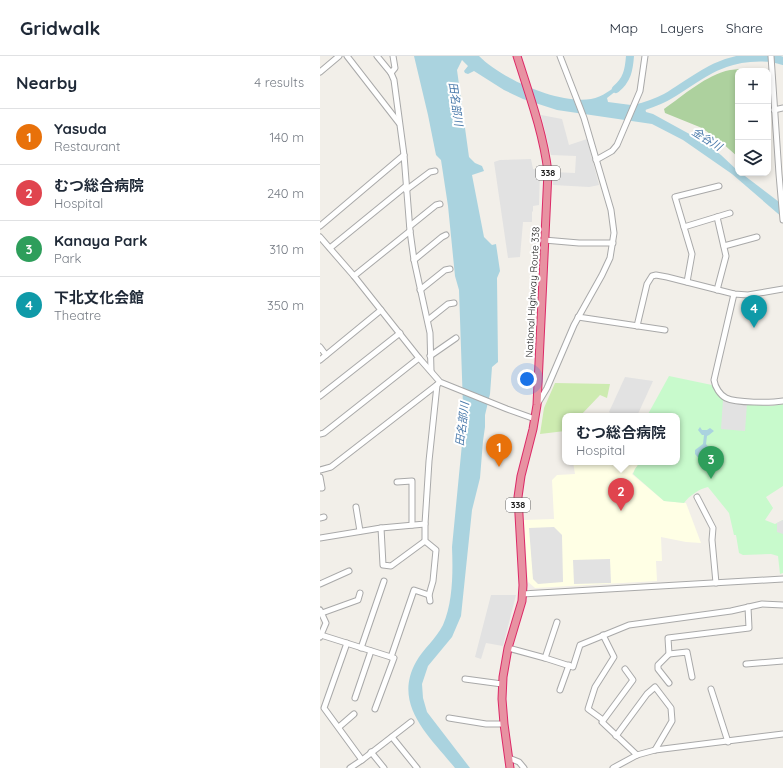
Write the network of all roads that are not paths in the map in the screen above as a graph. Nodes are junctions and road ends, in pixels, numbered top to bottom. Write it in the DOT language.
graph roads {
  1 [pos="339,56"];
  2 [pos="347,56"];
  3 [pos="376,56"];
  4 [pos="393,56"];
  5 [pos="517,56"];
  6 [pos="560,56"];
  7 [pos="646,56"];
  8 [pos="771,56"];
  9 [pos="320,72"];
  10 [pos="391,73"];
  11 [pos="783,108"];
  12 [pos="774,110"];
  13 [pos="400,123"];
  14 [pos="404,155"];
  15 [pos="596,160"];
  16 [pos="435,171"];
  17 [pos="781,174"];
  18 [pos="719,186"];
  19 [pos="406,188"];
  20 [pos="440,204"];
  21 [pos="730,213"];
  22 [pos="717,217"];
  23 [pos="783,219"];
  24 [pos="320,226"];
  25 [pos="684,227"];
  26 [pos="410,229"];
  27 [pos="446,235"];
  28 [pos="320,237"];
  29 [pos="757,237"];
  30 [pos="544,240"];
  31 [pos="613,243"];
  32 [pos="724,246"];
  33 [pos="330,248"];
  34 [pos="414,260"];
  35 [pos="450,269"];
  36 [pos="354,276"];
  37 [pos="687,282"];
  38 [pos="783,289"];
  39 [pos="420,290"];
  40 [pos="717,290"];
  41 [pos="734,294"];
  42 [pos="454,303"];
  43 [pos="381,310"];
  44 [pos="578,317"];
  45 [pos="428,320"];
  46 [pos="637,326"];
  47 [pos="665,330"];
  48 [pos="400,333"];
  49 [pos="456,338"];
  50 [pos="320,347"];
  51 [pos="326,355"];
  52 [pos="430,356"];
  53 [pos="419,358"];
  54 [pos="320,360"];
  55 [pos="431,370"];
  56 [pos="439,384"];
  57 [pos="320,396"];
  58 [pos="783,401"];
  59 [pos="537,405"];
  60 [pos="535,418"];
  61 [pos="320,434"];
  62 [pos="320,470"];
  63 [pos="320,477"];
  64 [pos="397,482"];
  65 [pos="320,488"];
  66 [pos="697,496"];
  67 [pos="356,507"];
  68 [pos="426,524"];
  69 [pos="412,525"];
  70 [pos="382,528"];
  71 [pos="360,531"];
  72 [pos="320,538"];
  73 [pos="425,541"];
  74 [pos="349,571"];
  75 [pos="783,579"];
  76 [pos="384,581"];
  77 [pos="320,584"];
  78 [pos="716,584"];
  79 [pos="360,593"];
  80 [pos="522,594"];
  81 [pos="429,595"];
  82 [pos="430,601"];
  83 [pos="783,605"];
  84 [pos="748,607"];
  85 [pos="321,611"];
  86 [pos="557,622"];
  87 [pos="604,635"];
  88 [pos="320,636"];
  89 [pos="347,643"];
  90 [pos="361,648"];
  91 [pos="508,648"];
  92 [pos="372,651"];
  93 [pos="670,654"];
  94 [pos="391,657"];
  95 [pos="545,658"];
  96 [pos="783,661"];
  97 [pos="746,664"];
  98 [pos="569,665"];
  99 [pos="625,669"];
  100 [pos="692,676"];
  101 [pos="466,679"];
  102 [pos="669,683"];
  103 [pos="502,684"];
  104 [pos="711,689"];
  105 [pos="560,690"];
  106 [pos="355,698"];
  107 [pos="375,709"];
  108 [pos="354,714"];
  109 [pos="449,718"];
  110 [pos="603,720"];
  111 [pos="411,722"];
  112 [pos="504,724"];
  113 [pos="339,727"];
  114 [pos="783,734"];
  115 [pos="616,736"];
  116 [pos="392,737"];
  117 [pos="728,742"];
  118 [pos="655,750"];
  119 [pos="371,752"];
  120 [pos="637,755"];
  121 [pos="509,758"];
  122 [pos="362,760"];
  123 [pos="352,767"];
  124 [pos="384,768"];
  125 [pos="417,768"];
  126 [pos="510,768"];
  127 [pos="524,768"];
  128 [pos="613,768"];
  1 -- 9 [label="street"];
  2 -- 13 [label="street"];
  3 -- 10 [label="street"];
  4 -- 10 [label="street"];
  5 -- 30 [label="highway, National Highway Route 338 / 338"];
  6 -- 15 [label="street"];
  7 -- 15 [label="street"];
  8 -- 12 [label="street"];
  10 -- 13 [label="street"];
  11 -- 12 [label="street"];
  12 -- 17 [label="street"];
  13 -- 14 [label="street"];
  14 -- 19 [label="street"];
  14 -- 24 [label="street"];
  15 -- 31 [label="street"];
  16 -- 19 [label="street"];
  17 -- 23 [label="street"];
  18 -- 25 [label="street"];
  19 -- 26 [label="street"];
  19 -- 33 [label="street"];
  20 -- 26 [label="street"];
  21 -- 22 [label="street"];
  22 -- 25 [label="street"];
  22 -- 32 [label="street"];
  25 -- 37 [label="street"];
  26 -- 34 [label="street"];
  26 -- 36 [label="street"];
  27 -- 34 [label="street"];
  28 -- 33 [label="street"];
  29 -- 32 [label="street"];
  30 -- 31 [label="street"];
  30 -- 59 [label="highway, National Highway Route 338 / 338"];
  31 -- 44 [label="street"];
  32 -- 40 [label="street"];
  33 -- 36 [label="street"];
  34 -- 39 [label="street"];
  35 -- 39 [label="street"];
  36 -- 43 [label="street"];
  37 -- 40 [label="street"];
  37 -- 46 [label="street"];
  38 -- 41 [label="street"];
  39 -- 45 [label="street"];
  40 -- 41 [label="street"];
  41 -- 58 [label="street"];
  42 -- 45 [label="street"];
  43 -- 48 [label="street"];
  43 -- 51 [label="street"];
  44 -- 46 [label="street"];
  44 -- 59 [label="street"];
  45 -- 52 [label="street"];
  46 -- 47 [label="street"];
  48 -- 53 [label="street"];
  48 -- 57 [label="street"];
  49 -- 52 [label="street"];
  50 -- 51 [label="street"];
  51 -- 54 [label="street"];
  52 -- 55 [label="street"];
  53 -- 55 [label="street"];
  53 -- 61 [label="street"];
  55 -- 56 [label="street"];
  56 -- 60 [label="street"];
  56 -- 62 [label="street"];
  56 -- 68 [label="street"];
  59 -- 60 [label="highway, National Highway Route 338 / 338"];
  60 -- 80 [label="highway, National Highway Route 338 / 338"];
  63 -- 65 [label="street"];
  64 -- 69 [label="street"];
  66 -- 78 [label="street"];
  67 -- 71 [label="street"];
  68 -- 69 [label="street"];
  68 -- 73 [label="street"];
  69 -- 70 [label="street"];
  70 -- 71 [label="street"];
  70 -- 73 [label="street"];
  71 -- 72 [label="street"];
  73 -- 81 [label="street"];
  74 -- 77 [label="street"];
  75 -- 78 [label="street"];
  76 -- 90 [label="street"];
  78 -- 80 [label="street"];
  79 -- 85 [label="street"];
  80 -- 91 [label="highway, National Highway Route 338 / 338"];
  81 -- 82 [label="street"];
  81 -- 94 [label="street"];
  83 -- 84 [label="street"];
  84 -- 87 [label="street"];
  84 -- 93 [label="street"];
  85 -- 88 [label="street"];
  86 -- 95 [label="street"];
  87 -- 98 [label="street"];
  87 -- 110 [label="street"];
  88 -- 89 [label="street"];
  89 -- 90 [label="street"];
  89 -- 113 [label="street"];
  90 -- 92 [label="street"];
  91 -- 95 [label="street"];
  91 -- 103 [label="highway, National Highway Route 338 / 338"];
  92 -- 94 [label="street"];
  92 -- 106 [label="street"];
  93 -- 100 [label="street"];
  93 -- 102 [label="street"];
  94 -- 107 [label="street"];
  95 -- 98 [label="street"];
  96 -- 97 [label="street"];
  98 -- 105 [label="street"];
  99 -- 110 [label="street"];
  101 -- 103 [label="street"];
  103 -- 112 [label="highway, National Highway Route 338 / 338"];
  104 -- 117 [label="street"];
  108 -- 113 [label="street"];
  109 -- 112 [label="street"];
  110 -- 115 [label="street"];
  111 -- 116 [label="street"];
  112 -- 121 [label="highway, National Highway Route 338 / 338"];
  113 -- 122 [label="street"];
  114 -- 117 [label="street"];
  115 -- 118 [label="street"];
  115 -- 120 [label="street"];
  116 -- 119 [label="street"];
  116 -- 125 [label="street"];
  117 -- 118 [label="street"];
  118 -- 120 [label="street"];
  119 -- 122 [label="street"];
  119 -- 124 [label="street"];
  120 -- 128 [label="street"];
  121 -- 126 [label="highway, National Highway Route 338 / 338"];
  121 -- 127 [label="street"];
  122 -- 123 [label="street"];
}
